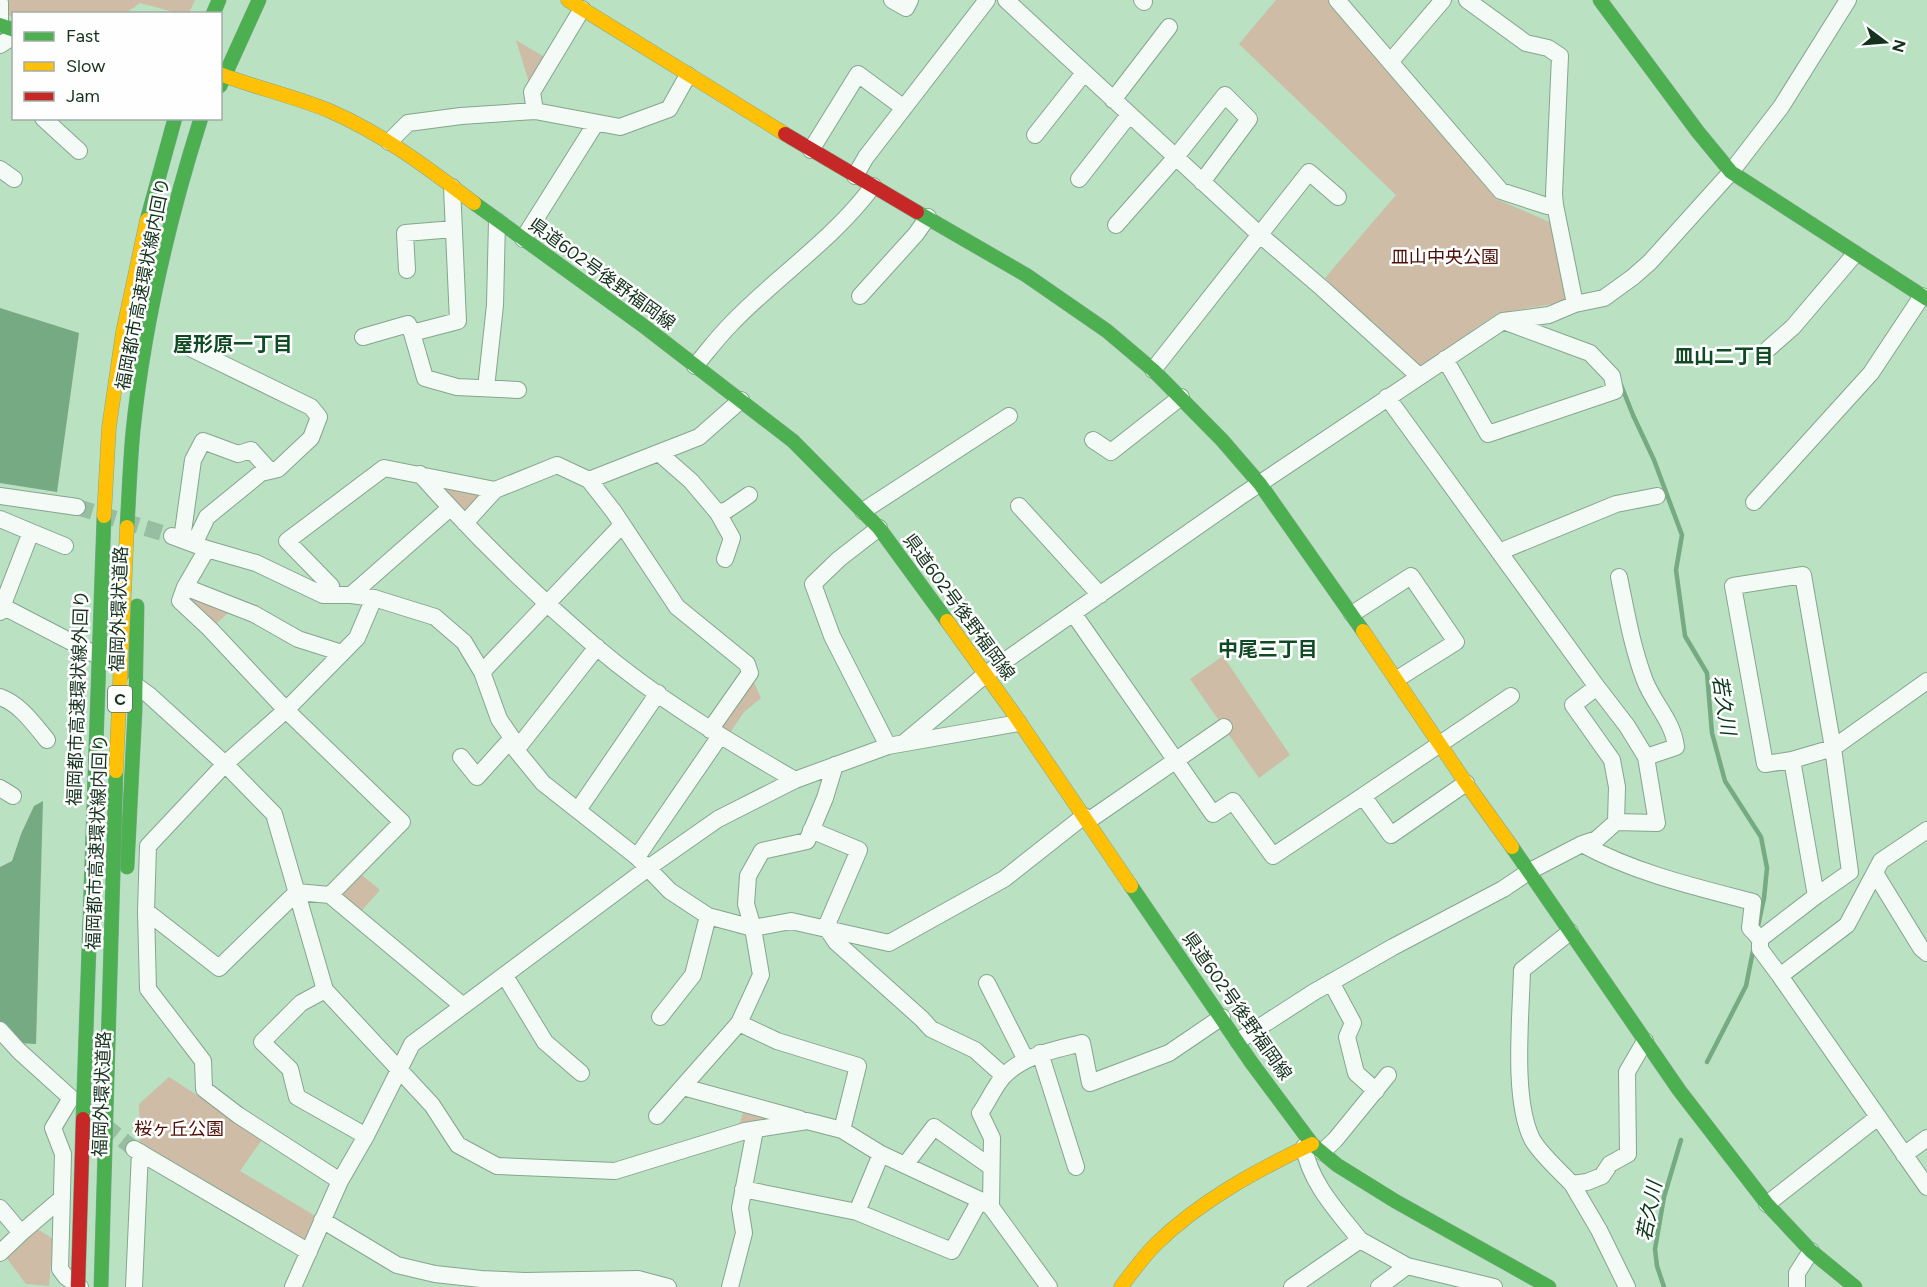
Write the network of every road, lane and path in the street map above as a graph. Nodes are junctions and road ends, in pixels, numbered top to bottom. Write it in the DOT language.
graph roads {
  1 [pos="245,0"];
  2 [pos="259,0"];
  3 [pos="892,0"];
  4 [pos="910,0"];
  5 [pos="987,0"];
  6 [pos="1006,0"];
  7 [pos="1337,0"];
  8 [pos="1443,0"];
  9 [pos="1467,0"];
  10 [pos="1848,0"];
  11 [pos="1605,2"];
  12 [pos="0,3"];
  13 [pos="575,4"];
  14 [pos="0,25"];
  15 [pos="1169,27"];
  16 [pos="1391,61"];
  17 [pos="1084,72"];
  18 [pos="222,74"];
  19 [pos="688,75"];
  20 [pos="1113,100"];
  21 [pos="904,108"];
  22 [pos="535,111"];
  23 [pos="1129,115"];
  24 [pos="45,120"];
  25 [pos="175,120"];
  26 [pos="175,120"];
  27 [pos="200,120"];
  28 [pos="209,120"];
  29 [pos="596,123"];
  30 [pos="1035,135"];
  31 [pos="389,142"];
  32 [pos="811,150"];
  33 [pos="79,151"];
  34 [pos="1175,158"];
  35 [pos="0,169"];
  36 [pos="1731,172"];
  37 [pos="855,176"];
  38 [pos="14,179"];
  39 [pos="1079,179"];
  40 [pos="1202,182"];
  41 [pos="873,186"];
  42 [pos="452,187"];
  43 [pos="1338,197"];
  44 [pos="1556,205"];
  45 [pos="928,218"];
  46 [pos="497,221"];
  47 [pos="1116,225"];
  48 [pos="454,229"];
  49 [pos="1258,234"];
  50 [pos="523,239"];
  51 [pos="1855,255"];
  52 [pos="407,270"];
  53 [pos="860,296"];
  54 [pos="1925,297"];
  55 [pos="1575,304"];
  56 [pos="1503,321"];
  57 [pos="412,333"];
  58 [pos="363,337"];
  59 [pos="188,347"];
  60 [pos="1768,349"];
  61 [pos="1445,359"];
  62 [pos="695,366"];
  63 [pos="1153,370"];
  64 [pos="1419,376"];
  65 [pos="486,388"];
  66 [pos="518,390"];
  67 [pos="1387,397"];
  68 [pos="1181,398"];
  69 [pos="741,400"];
  70 [pos="1009,416"];
  71 [pos="1093,440"];
  72 [pos="659,453"];
  73 [pos="270,471"];
  74 [pos="420,474"];
  75 [pos="589,480"];
  76 [pos="1260,484"];
  77 [pos="495,490"];
  78 [pos="749,495"];
  79 [pos="0,496"];
  80 [pos="1657,496"];
  81 [pos="1754,502"];
  82 [pos="1019,506"];
  83 [pos="77,507"];
  84 [pos="450,508"];
  85 [pos="863,511"];
  86 [pos="718,513"];
  87 [pos="0,519"];
  88 [pos="465,523"];
  89 [pos="622,525"];
  90 [pos="879,528"];
  91 [pos="31,532"];
  92 [pos="189,542"];
  93 [pos="65,546"];
  94 [pos="1499,552"];
  95 [pos="725,559"];
  96 [pos="1619,577"];
  97 [pos="185,587"];
  98 [pos="323,595"];
  99 [pos="351,595"];
  100 [pos="1100,595"];
  101 [pos="374,598"];
  102 [pos="547,602"];
  103 [pos="1,609"];
  104 [pos="1073,613"];
  105 [pos="1352,614"];
  106 [pos="597,647"];
  107 [pos="342,653"];
  108 [pos="104,658"];
  109 [pos="482,672"];
  110 [pos="986,674"];
  111 [pos="1397,680"];
  112 [pos="1927,681"];
  113 [pos="135,685"];
  114 [pos="1597,687"];
  115 [pos="658,693"];
  116 [pos="1511,696"];
  117 [pos="0,697"];
  118 [pos="286,710"];
  119 [pos="1019,723"];
  120 [pos="1224,727"];
  121 [pos="715,733"];
  122 [pos="47,740"];
  123 [pos="905,742"];
  124 [pos="1440,743"];
  125 [pos="514,744"];
  126 [pos="888,746"];
  127 [pos="1833,748"];
  128 [pos="461,757"];
  129 [pos="1646,757"];
  130 [pos="1175,760"];
  131 [pos="1792,760"];
  132 [pos="225,764"];
  133 [pos="835,765"];
  134 [pos="795,780"];
  135 [pos="1466,783"];
  136 [pos="1363,796"];
  137 [pos="578,810"];
  138 [pos="1086,819"];
  139 [pos="1616,822"];
  140 [pos="812,830"];
  141 [pos="1927,830"];
  142 [pos="1582,844"];
  143 [pos="643,862"];
  144 [pos="1530,871"];
  145 [pos="1875,873"];
  146 [pos="297,892"];
  147 [pos="330,895"];
  148 [pos="1816,896"];
  149 [pos="146,911"];
  150 [pos="708,916"];
  151 [pos="753,928"];
  152 [pos="827,929"];
  153 [pos="1570,932"];
  154 [pos="1755,934"];
  155 [pos="1927,953"];
  156 [pos="505,976"];
  157 [pos="1780,976"];
  158 [pos="124,979"];
  159 [pos="1331,982"];
  160 [pos="987,983"];
  161 [pos="325,990"];
  162 [pos="463,1006"];
  163 [pos="660,1017"];
  164 [pos="1222,1017"];
  165 [pos="739,1023"];
  166 [pos="0,1030"];
  167 [pos="122,1034"];
  168 [pos="1238,1041"];
  169 [pos="1645,1041"];
  170 [pos="1033,1057"];
  171 [pos="399,1069"];
  172 [pos="581,1073"];
  173 [pos="1388,1075"];
  174 [pos="1004,1076"];
  175 [pos="682,1087"];
  176 [pos="1376,1091"];
  177 [pos="657,1116"];
  178 [pos="1878,1117"];
  179 [pos="807,1121"];
  180 [pos="755,1130"];
  181 [pos="842,1130"];
  182 [pos="366,1136"];
  183 [pos="1927,1138"];
  184 [pos="1313,1147"];
  185 [pos="880,1154"];
  186 [pos="1904,1155"];
  187 [pos="905,1165"];
  188 [pos="991,1167"];
  189 [pos="1076,1167"];
  190 [pos="340,1181"];
  191 [pos="1572,1184"];
  192 [pos="1927,1187"];
  193 [pos="743,1189"];
  194 [pos="62,1198"];
  195 [pos="986,1204"];
  196 [pos="1767,1204"];
  197 [pos="0,1208"];
  198 [pos="856,1212"];
  199 [pos="322,1220"];
  200 [pos="21,1233"];
  201 [pos="1360,1240"];
  202 [pos="1811,1251"];
  203 [pos="0,1252"];
  204 [pos="309,1252"];
  205 [pos="1407,1266"];
  206 [pos="481,1283"];
  207 [pos="1462,1283"];
  208 [pos="649,1284"];
  209 [pos="80,1287"];
  210 [pos="101,1287"];
  211 [pos="112,1287"];
  212 [pos="134,1287"];
  213 [pos="293,1287"];
  214 [pos="668,1287"];
  215 [pos="730,1287"];
  216 [pos="1049,1287"];
  217 [pos="1121,1287"];
  218 [pos="1292,1287"];
  219 [pos="1379,1287"];
  220 [pos="1494,1287"];
  221 [pos="1549,1287"];
  222 [pos="1627,1287"];
  223 [pos="1797,1287"];
  224 [pos="1855,1287"];
  1 -- 18 [label="main road"];
  2 -- 18 [label="main road"];
  3 -- 4 [label="street"];
  5 -- 21 [label="street"];
  6 -- 17 [label="street"];
  7 -- 16 [label="street"];
  8 -- 16 [label="street"];
  9 -- 44 [label="street"];
  10 -- 36 [label="street"];
  11 -- 36 [label="main road"];
  12 -- 14 [label="street"];
  13 -- 19 [label="main road"];
  13 -- 22 [label="street"];
  15 -- 20 [label="street"];
  16 -- 44 [label="street"];
  17 -- 20 [label="street"];
  17 -- 30 [label="street"];
  18 -- 31 [label="main road, 県道602号後野福岡線"];
  19 -- 29 [label="street"];
  19 -- 32 [label="main road"];
  20 -- 23 [label="street"];
  21 -- 32 [label="street"];
  21 -- 37 [label="street"];
  22 -- 29 [label="street"];
  22 -- 31 [label="street"];
  23 -- 34 [label="street"];
  23 -- 39 [label="street"];
  24 -- 33 [label="street"];
  25 -- 108 [label="main road, 福岡外環状道路"];
  26 -- 209 [label="main road, 福岡都市高速環状線外回り / C, bridge"];
  27 -- 210 [label="main road, 福岡都市高速環状線内回り / C, bridge"];
  28 -- 113 [label="main road, 福岡外環状道路"];
  29 -- 50 [label="street"];
  31 -- 42 [label="main road, 県道602号後野福岡線"];
  32 -- 37 [label="main road"];
  34 -- 40 [label="street"];
  34 -- 40 [label="street"];
  34 -- 47 [label="street"];
  35 -- 38 [label="street"];
  36 -- 51 [label="main road"];
  36 -- 55 [label="street"];
  37 -- 41 [label="main road"];
  40 -- 49 [label="street"];
  41 -- 45 [label="main road"];
  41 -- 62 [label="street"];
  42 -- 46 [label="main road, 県道602号後野福岡線"];
  42 -- 48 [label="street"];
  43 -- 49 [label="street"];
  44 -- 55 [label="street"];
  45 -- 53 [label="street"];
  45 -- 63 [label="main road"];
  46 -- 50 [label="main road, 県道602号後野福岡線"];
  46 -- 65 [label="street"];
  48 -- 52 [label="street"];
  48 -- 57 [label="street"];
  49 -- 63 [label="street"];
  49 -- 64 [label="street"];
  50 -- 62 [label="main road, 県道602号後野福岡線"];
  51 -- 54 [label="main road"];
  51 -- 60 [label="street"];
  54 -- 81 [label="street"];
  55 -- 56 [label="street"];
  56 -- 61 [label="street"];
  56 -- 61 [label="street"];
  57 -- 58 [label="street"];
  57 -- 65 [label="street"];
  59 -- 73 [label="street"];
  61 -- 64 [label="street"];
  62 -- 69 [label="main road, 県道602号後野福岡線"];
  63 -- 68 [label="main road"];
  64 -- 67 [label="street"];
  65 -- 66 [label="street"];
  67 -- 76 [label="street"];
  67 -- 94 [label="street"];
  68 -- 71 [label="street"];
  68 -- 76 [label="main road"];
  69 -- 72 [label="street"];
  69 -- 85 [label="main road, 県道602号後野福岡線"];
  70 -- 85 [label="street"];
  72 -- 75 [label="street"];
  72 -- 86 [label="street"];
  73 -- 92 [label="street"];
  73 -- 92 [label="street"];
  74 -- 77 [label="street"];
  74 -- 84 [label="street"];
  74 -- 98 [label="street"];
  75 -- 77 [label="street"];
  75 -- 89 [label="street"];
  76 -- 100 [label="street"];
  76 -- 105 [label="main road"];
  77 -- 88 [label="street"];
  78 -- 86 [label="street"];
  79 -- 83 [label="street"];
  80 -- 94 [label="street"];
  82 -- 100 [label="street"];
  84 -- 88 [label="street"];
  84 -- 99 [label="street"];
  85 -- 90 [label="main road, 県道602号後野福岡線"];
  86 -- 95 [label="street"];
  87 -- 91 [label="street"];
  88 -- 102 [label="street"];
  89 -- 102 [label="street"];
  89 -- 121 [label="street"];
  90 -- 110 [label="main road, 県道602号後野福岡線"];
  90 -- 126 [label="street"];
  91 -- 93 [label="street"];
  91 -- 103 [label="street"];
  92 -- 97 [label="street"];
  92 -- 98 [label="street"];
  94 -- 114 [label="street"];
  96 -- 129 [label="street"];
  97 -- 107 [label="street"];
  97 -- 118 [label="street"];
  98 -- 99 [label="street"];
  99 -- 101 [label="street"];
  100 -- 104 [label="street"];
  101 -- 107 [label="street"];
  101 -- 109 [label="street"];
  102 -- 106 [label="street"];
  102 -- 109 [label="street"];
  103 -- 108 [label="street"];
  104 -- 110 [label="street"];
  104 -- 130 [label="street"];
  105 -- 111 [label="main road"];
  105 -- 111 [label="street"];
  106 -- 115 [label="street"];
  106 -- 125 [label="street"];
  107 -- 118 [label="street"];
  108 -- 113 [label="street"];
  108 -- 209 [label="main road, 福岡外環状道路"];
  109 -- 125 [label="street"];
  110 -- 119 [label="main road, 県道602号後野福岡線"];
  110 -- 123 [label="street"];
  111 -- 124 [label="main road"];
  112 -- 127 [label="street"];
  113 -- 132 [label="street"];
  113 -- 158 [label="main road, 福岡外環状道路"];
  114 -- 129 [label="street"];
  114 -- 139 [label="street"];
  115 -- 121 [label="street"];
  115 -- 137 [label="street"];
  116 -- 124 [label="street"];
  117 -- 122 [label="street"];
  118 -- 132 [label="street"];
  118 -- 147 [label="street"];
  119 -- 123 [label="street"];
  119 -- 138 [label="main road, 県道602号後野福岡線"];
  120 -- 130 [label="street"];
  121 -- 134 [label="street"];
  121 -- 143 [label="street"];
  123 -- 126 [label="street"];
  124 -- 135 [label="main road"];
  124 -- 136 [label="street"];
  125 -- 128 [label="street"];
  125 -- 137 [label="street"];
  126 -- 133 [label="street"];
  127 -- 131 [label="street"];
  127 -- 131 [label="street"];
  127 -- 148 [label="street"];
  129 -- 139 [label="street"];
  130 -- 136 [label="street"];
  130 -- 138 [label="street"];
  131 -- 148 [label="street"];
  132 -- 146 [label="street"];
  132 -- 149 [label="street"];
  133 -- 134 [label="street"];
  133 -- 140 [label="street"];
  134 -- 143 [label="street"];
  135 -- 136 [label="street"];
  135 -- 144 [label="main road"];
  137 -- 143 [label="street"];
  138 -- 152 [label="street"];
  138 -- 164 [label="main road, 県道602号後野福岡線"];
  139 -- 142 [label="street"];
  140 -- 151 [label="street"];
  140 -- 152 [label="street"];
  141 -- 145 [label="street"];
  142 -- 144 [label="street"];
  142 -- 154 [label="street"];
  143 -- 150 [label="street"];
  143 -- 156 [label="street"];
  144 -- 153 [label="main road"];
  144 -- 159 [label="street"];
  145 -- 155 [label="street"];
  145 -- 157 [label="street"];
  146 -- 147 [label="street"];
  146 -- 149 [label="street"];
  146 -- 161 [label="street"];
  147 -- 162 [label="street"];
  148 -- 154 [label="street"];
  149 -- 190 [label="street"];
  150 -- 151 [label="street"];
  150 -- 163 [label="street"];
  151 -- 152 [label="street"];
  151 -- 165 [label="street"];
  152 -- 174 [label="street"];
  153 -- 169 [label="main road"];
  153 -- 191 [label="street"];
  154 -- 157 [label="street"];
  156 -- 162 [label="street"];
  156 -- 172 [label="street"];
  157 -- 178 [label="street"];
  159 -- 168 [label="street"];
  159 -- 176 [label="street"];
  160 -- 170 [label="street"];
  161 -- 171 [label="street"];
  161 -- 182 [label="street"];
  162 -- 171 [label="street"];
  164 -- 168 [label="main road, 県道602号後野福岡線"];
  164 -- 170 [label="street"];
  165 -- 175 [label="street"];
  165 -- 181 [label="street"];
  166 -- 194 [label="street"];
  167 -- 211 [label="main road, 福岡外環状道路"];
  168 -- 184 [label="main road, 県道602号後野福岡線"];
  169 -- 191 [label="street"];
  169 -- 196 [label="main road"];
  170 -- 174 [label="street"];
  170 -- 189 [label="street"];
  171 -- 180 [label="street"];
  171 -- 182 [label="street"];
  173 -- 176 [label="street"];
  174 -- 188 [label="street"];
  175 -- 177 [label="street"];
  175 -- 179 [label="street"];
  176 -- 184 [label="street"];
  178 -- 186 [label="street"];
  178 -- 196 [label="street"];
  179 -- 180 [label="street"];
  179 -- 181 [label="street"];
  180 -- 193 [label="street"];
  181 -- 185 [label="street"];
  182 -- 190 [label="street"];
  183 -- 186 [label="street"];
  184 -- 201 [label="street"];
  184 -- 217 [label="main road"];
  184 -- 221 [label="main road, 県道602号後野福岡線"];
  185 -- 187 [label="street"];
  185 -- 198 [label="street"];
  186 -- 192 [label="street"];
  187 -- 188 [label="street"];
  187 -- 195 [label="street"];
  188 -- 195 [label="street"];
  190 -- 199 [label="street"];
  191 -- 222 [label="street"];
  193 -- 198 [label="street"];
  193 -- 215 [label="street"];
  194 -- 200 [label="street"];
  194 -- 209 [label="street"];
  195 -- 198 [label="street"];
  195 -- 216 [label="street"];
  196 -- 202 [label="main road"];
  197 -- 200 [label="street"];
  199 -- 204 [label="street"];
  199 -- 206 [label="street"];
  200 -- 203 [label="street"];
  201 -- 205 [label="street"];
  201 -- 218 [label="street"];
  202 -- 223 [label="street"];
  202 -- 224 [label="main road"];
  204 -- 212 [label="street"];
  204 -- 213 [label="street"];
  205 -- 207 [label="street"];
  205 -- 219 [label="street"];
  206 -- 208 [label="street"];
  207 -- 220 [label="street"];
  208 -- 214 [label="street"];
}
